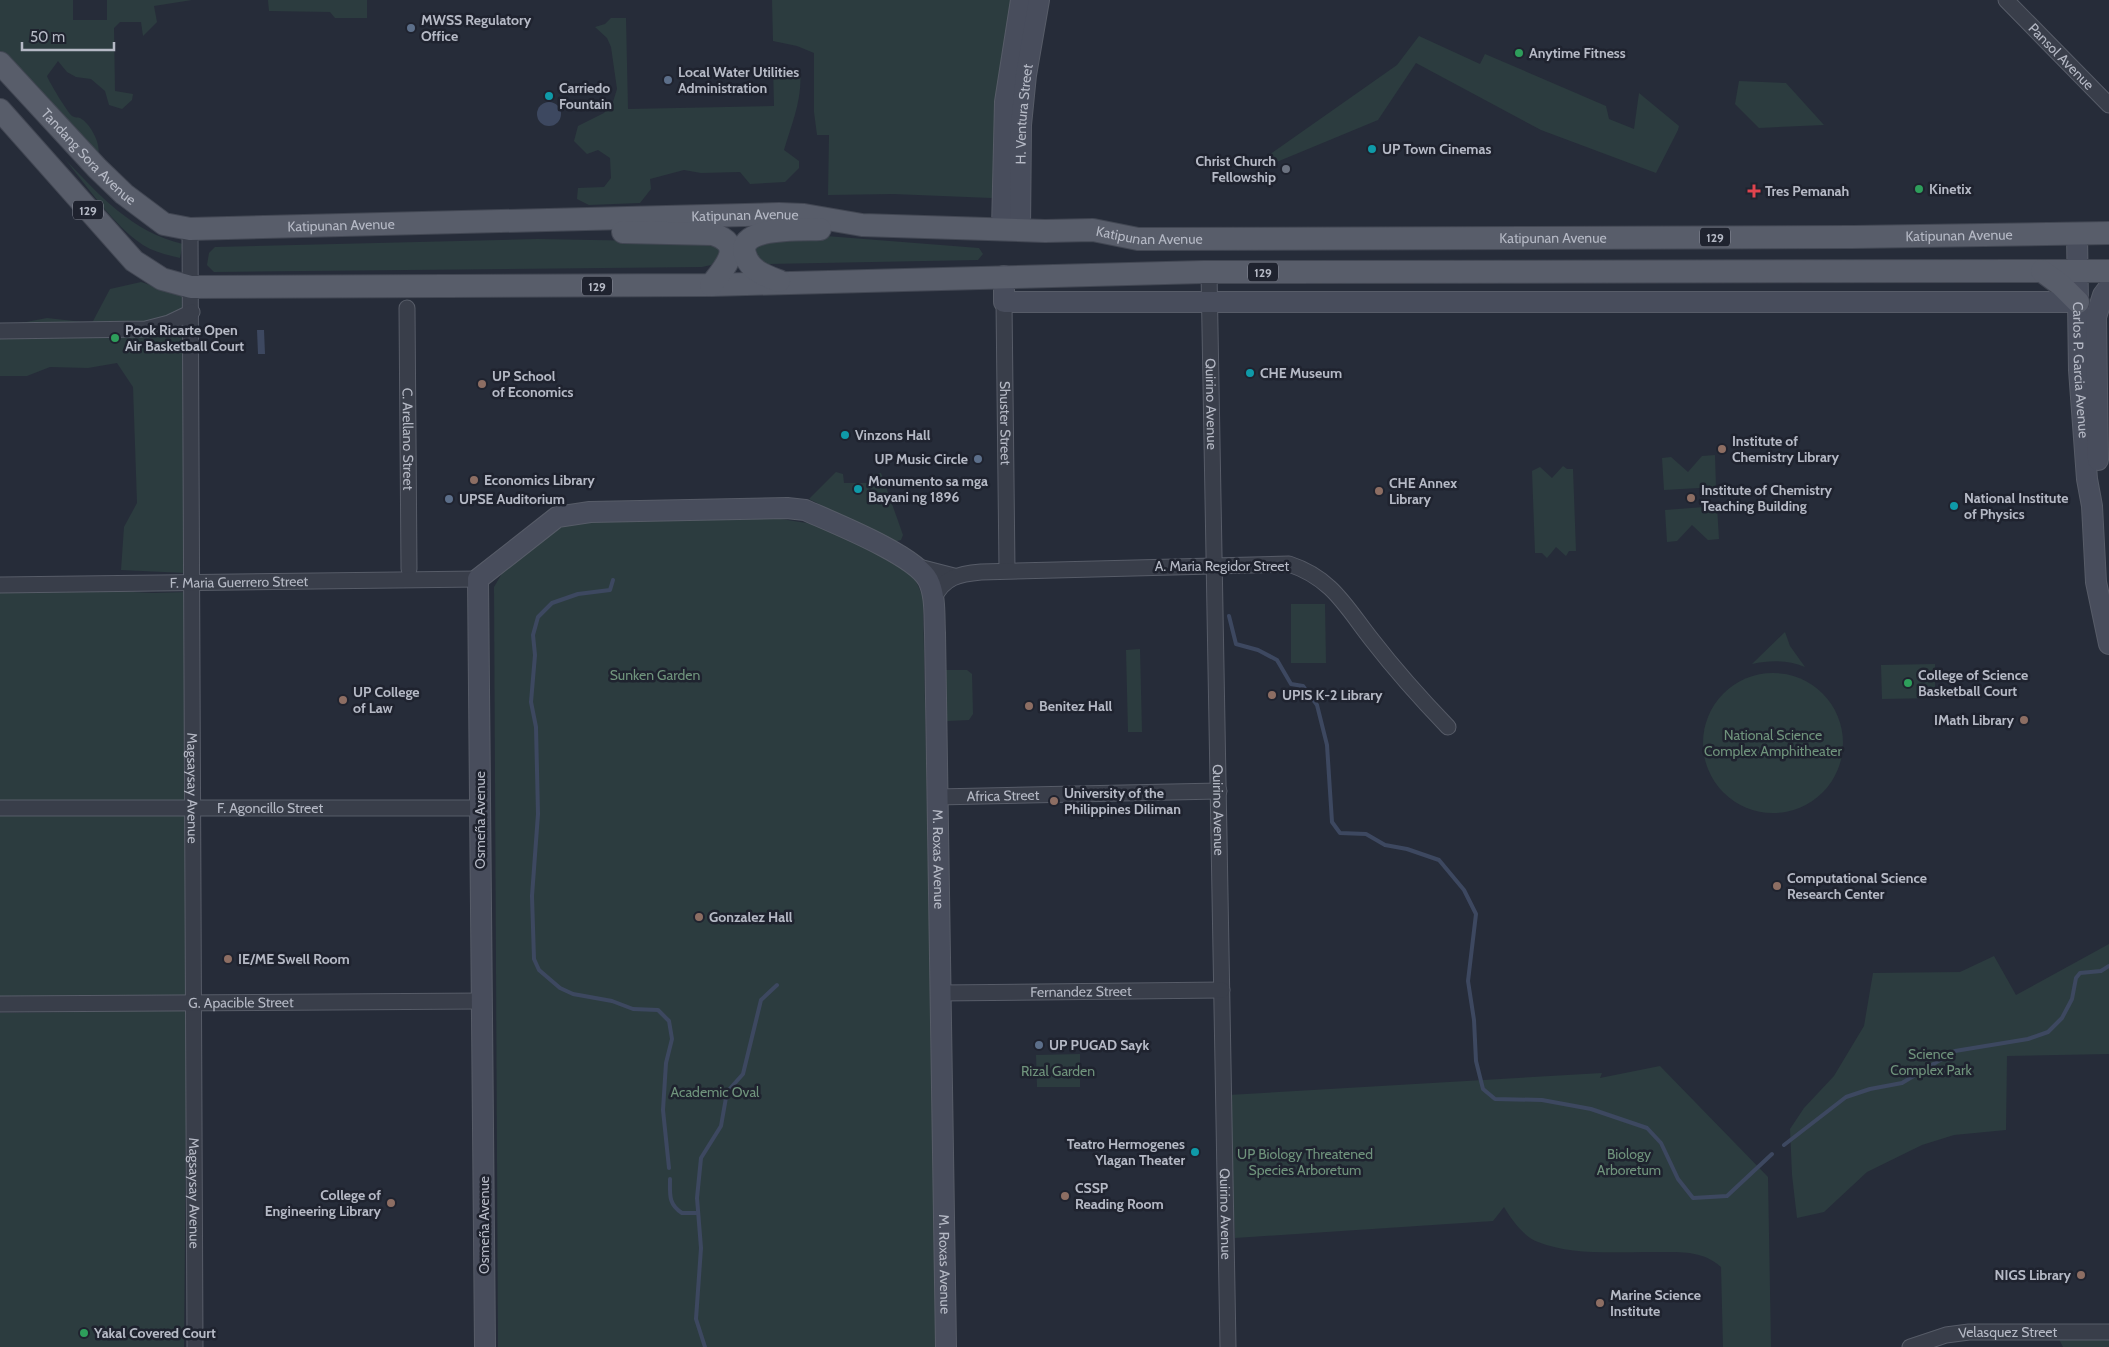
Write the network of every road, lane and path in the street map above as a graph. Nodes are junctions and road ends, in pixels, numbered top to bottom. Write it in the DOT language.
graph roads {
  1 [pos="1021,0"];
  2 [pos="1038,0"];
  3 [pos="2013,2"];
  4 [pos="0,63"];
  5 [pos="2109,105"];
  6 [pos="0,110"];
  7 [pos="578,220"];
  8 [pos="856,224"];
  9 [pos="190,229"];
  10 [pos="1011,229"];
  11 [pos="2109,233"];
  12 [pos="2077,234"];
  13 [pos="1853,237"];
  14 [pos="1528,238"];
  15 [pos="2109,244"];
  16 [pos="1850,270"];
  17 [pos="1527,271"];
  18 [pos="2042,271"];
  19 [pos="2092,271"];
  20 [pos="1209,272"];
  21 [pos="1004,276"];
  22 [pos="783,282"];
  23 [pos="711,285"];
  24 [pos="191,287"];
  25 [pos="2109,287"];
  26 [pos="1004,302"];
  27 [pos="2078,302"];
  28 [pos="1209,304"];
  29 [pos="407,308"];
  30 [pos="192,312"];
  31 [pos="0,331"];
  32 [pos="2092,506"];
  33 [pos="1214,564"];
  34 [pos="915,566"];
  35 [pos="409,569"];
  36 [pos="1008,570"];
  37 [pos="954,576"];
  38 [pos="478,579"];
  39 [pos="193,583"];
  40 [pos="0,585"];
  41 [pos="934,598"];
  42 [pos="2109,644"];
  43 [pos="1448,727"];
  44 [pos="1219,791"];
  45 [pos="937,797"];
  46 [pos="0,808"];
  47 [pos="194,808"];
  48 [pos="480,808"];
  49 [pos="1222,990"];
  50 [pos="940,993"];
  51 [pos="482,1001"];
  52 [pos="194,1003"];
  53 [pos="0,1004"];
  54 [pos="2109,1332"];
  55 [pos="195,1347"];
  56 [pos="485,1347"];
  57 [pos="946,1347"];
  58 [pos="1228,1347"];
  59 [pos="1910,1347"];
  1 -- 10 [label="street, H. Ventura Street"];
  2 -- 10 [label="street, H. Ventura Street"];
  3 -- 5 [label="street, Pansol Avenue"];
  4 -- 9 [label="main road, Tandang Sora Avenue / 129"];
  6 -- 24 [label="main road, 129"];
  7 -- 8 [label="main road, Katipunan Avenue / 129"];
  7 -- 9 [label="main road, Katipunan Avenue / 129"];
  7 -- 23 [label="main road"];
  8 -- 10 [label="main road, Katipunan Avenue / 129"];
  8 -- 22 [label="main road"];
  9 -- 24 [label="street, Magsaysay Avenue"];
  10 -- 14 [label="main road, Katipunan Avenue / 129"];
  11 -- 12 [label="main road, Katipunan Avenue"];
  12 -- 13 [label="main road, Katipunan Avenue / 129"];
  12 -- 19 [label="street, Carlos P. Garcia Avenue"];
  13 -- 14 [label="main road, Katipunan Avenue / 129"];
  13 -- 16 [label="main road"];
  14 -- 17 [label="main road"];
  15 -- 19 [label="main road"];
  16 -- 17 [label="main road, 129"];
  16 -- 18 [label="main road, 129"];
  17 -- 20 [label="main road, 129"];
  18 -- 19 [label="main road, 129"];
  18 -- 27 [label="main road"];
  19 -- 27 [label="street, Carlos P. Garcia Avenue"];
  20 -- 21 [label="main road, 129"];
  20 -- 28 [label="street, Quirino Avenue"];
  21 -- 22 [label="main road, 129"];
  21 -- 26 [label="street, Shuster Street"];
  22 -- 23 [label="main road, 129"];
  23 -- 24 [label="main road, 129"];
  24 -- 30 [label="street, Magsaysay Avenue"];
  25 -- 32 [label="street, Carlos P. Garcia Avenue"];
  26 -- 28 [label="street"];
  26 -- 36 [label="street, Shuster Street"];
  27 -- 28 [label="street"];
  27 -- 32 [label="street, Carlos P. Garcia Avenue"];
  28 -- 33 [label="street, Quirino Avenue"];
  29 -- 35 [label="street, C. Arellano Street"];
  30 -- 31 [label="street"];
  30 -- 39 [label="street, Magsaysay Avenue"];
  32 -- 42 [label="street, Carlos P. Garcia Avenue"];
  33 -- 36 [label="street, A. Maria Regidor Street"];
  33 -- 43 [label="street, A. Maria Regidor Street"];
  33 -- 44 [label="street, Quirino Avenue"];
  34 -- 37 [label="street, A. Maria Regidor Street"];
  34 -- 38 [label="street, M. Roxas Avenue"];
  34 -- 41 [label="street, M. Roxas Avenue"];
  36 -- 37 [label="street, A. Maria Regidor Street"];
  37 -- 41 [label="street"];
  38 -- 39 [label="street, F. Maria Guerrero Street"];
  38 -- 48 [label="street, Osmeña Avenue"];
  39 -- 40 [label="street, F. Maria Guerrero Street"];
  39 -- 47 [label="street, Magsaysay Avenue"];
  41 -- 45 [label="street, M. Roxas Avenue"];
  44 -- 45 [label="street, Africa Street"];
  44 -- 49 [label="street, Quirino Avenue"];
  45 -- 50 [label="street, M. Roxas Avenue"];
  46 -- 47 [label="street, F. Agoncillo Street"];
  47 -- 48 [label="street, F. Agoncillo Street"];
  47 -- 52 [label="street, Magsaysay Avenue"];
  48 -- 51 [label="street, Osmeña Avenue"];
  49 -- 50 [label="street, Fernandez Street"];
  49 -- 58 [label="street, Quirino Avenue"];
  50 -- 57 [label="street, M. Roxas Avenue"];
  51 -- 52 [label="street, G. Apacible Street"];
  51 -- 56 [label="street, Osmeña Avenue"];
  52 -- 53 [label="street, G. Apacible Street"];
  52 -- 55 [label="street, Magsaysay Avenue"];
  54 -- 59 [label="street, Velasquez Street"];
}
